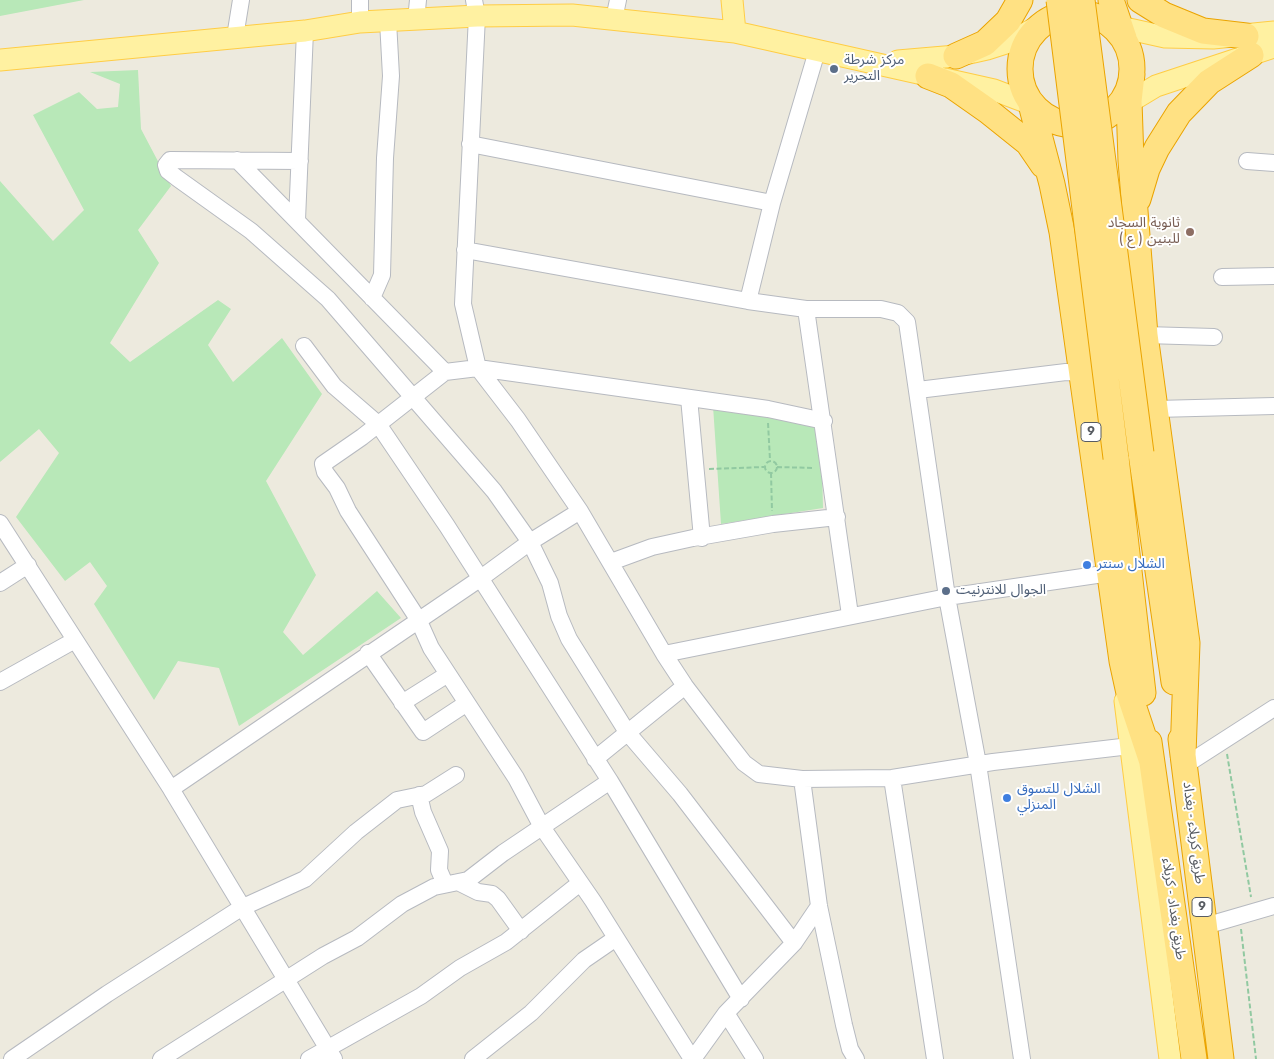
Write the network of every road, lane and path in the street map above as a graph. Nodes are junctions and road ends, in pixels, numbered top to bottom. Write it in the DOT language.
graph roads {
  1 [pos="241,0"];
  2 [pos="360,0"];
  3 [pos="732,0"];
  4 [pos="1020,0"];
  5 [pos="1031,0"];
  6 [pos="1059,0"];
  7 [pos="1082,0"];
  8 [pos="1140,0"];
  9 [pos="475,8"];
  10 [pos="616,9"];
  11 [pos="417,10"];
  12 [pos="360,22"];
  13 [pos="388,22"];
  14 [pos="1115,23"];
  15 [pos="305,31"];
  16 [pos="735,32"];
  17 [pos="1274,32"];
  18 [pos="1031,36"];
  19 [pos="235,38"];
  20 [pos="1257,46"];
  21 [pos="818,51"];
  22 [pos="956,56"];
  23 [pos="0,60"];
  24 [pos="868,61"];
  25 [pos="1132,74"];
  26 [pos="928,76"];
  27 [pos="1129,101"];
  28 [pos="1031,104"];
  29 [pos="1108,115"];
  30 [pos="470,144"];
  31 [pos="237,160"];
  32 [pos="300,161"];
  33 [pos="1247,161"];
  34 [pos="1274,163"];
  35 [pos="1052,184"];
  36 [pos="772,204"];
  37 [pos="297,220"];
  38 [pos="1135,228"];
  39 [pos="465,250"];
  40 [pos="1274,276"];
  41 [pos="1222,277"];
  42 [pos="372,298"];
  43 [pos="748,301"];
  44 [pos="806,309"];
  45 [pos="1145,335"];
  46 [pos="1214,338"];
  47 [pos="304,346"];
  48 [pos="478,368"];
  49 [pos="445,372"];
  50 [pos="1082,373"];
  51 [pos="918,390"];
  52 [pos="414,397"];
  53 [pos="689,398"];
  54 [pos="1274,406"];
  55 [pos="768,409"];
  56 [pos="1156,409"];
  57 [pos="824,421"];
  58 [pos="378,424"];
  59 [pos="770,460"];
  60 [pos="764,467"];
  61 [pos="777,467"];
  62 [pos="829,468"];
  63 [pos="696,470"];
  64 [pos="771,473"];
  65 [pos="580,511"];
  66 [pos="837,517"];
  67 [pos="0,523"];
  68 [pos="772,524"];
  69 [pos="702,538"];
  70 [pos="530,542"];
  71 [pos="611,562"];
  72 [pos="28,565"];
  73 [pos="1110,573"];
  74 [pos="481,578"];
  75 [pos="0,583"];
  76 [pos="946,597"];
  77 [pos="850,615"];
  78 [pos="418,619"];
  79 [pos="75,640"];
  80 [pos="368,653"];
  81 [pos="664,654"];
  82 [pos="1122,661"];
  83 [pos="448,674"];
  84 [pos="0,682"];
  85 [pos="685,686"];
  86 [pos="402,703"];
  87 [pos="467,703"];
  88 [pos="1274,708"];
  89 [pos="627,732"];
  90 [pos="1225,740"];
  91 [pos="1130,746"];
  92 [pos="594,759"];
  93 [pos="1151,759"];
  94 [pos="1184,760"];
  95 [pos="978,764"];
  96 [pos="456,775"];
  97 [pos="802,778"];
  98 [pos="892,778"];
  99 [pos="610,781"];
  100 [pos="170,789"];
  101 [pos="419,795"];
  102 [pos="542,827"];
  103 [pos="580,882"];
  104 [pos="452,883"];
  105 [pos="819,906"];
  106 [pos="1274,906"];
  107 [pos="241,908"];
  108 [pos="1173,911"];
  109 [pos="1246,914"];
  110 [pos="1204,920"];
  111 [pos="521,931"];
  112 [pos="616,938"];
  113 [pos="794,943"];
  114 [pos="1209,960"];
  115 [pos="1181,964"];
  116 [pos="286,980"];
  117 [pos="741,999"];
  118 [pos="726,1014"];
  119 [pos="330,1053"];
  120 [pos="0,1056"];
  121 [pos="2,1059"];
  122 [pos="12,1059"];
  123 [pos="161,1059"];
  124 [pos="309,1059"];
  125 [pos="473,1059"];
  126 [pos="693,1059"];
  127 [pos="755,1059"];
  128 [pos="856,1059"];
  129 [pos="935,1059"];
  130 [pos="1022,1059"];
  131 [pos="1170,1059"];
  132 [pos="1194,1059"];
  133 [pos="1221,1059"];
  134 [pos="1256,1059"];
  1 -- 19 [label="street"];
  2 -- 12 [label="street"];
  3 -- 16 [label="main road"];
  4 -- 22 [label="highway"];
  5 -- 18 [label="highway, 9"];
  6 -- 93 [label="highway, 9, bridge"];
  7 -- 94 [label="highway, 9, bridge"];
  8 -- 20 [label="highway"];
  9 -- 10 [label="main road"];
  9 -- 11 [label="main road"];
  9 -- 30 [label="street"];
  10 -- 16 [label="main road"];
  11 -- 13 [label="main road"];
  12 -- 13 [label="main road"];
  12 -- 15 [label="main road"];
  13 -- 42 [label="street"];
  14 -- 18 [label="highway"];
  14 -- 20 [label="main road"];
  14 -- 25 [label="highway, 9"];
  15 -- 19 [label="main road"];
  15 -- 32 [label="street"];
  16 -- 21 [label="main road"];
  17 -- 20 [label="main road"];
  18 -- 22 [label="main road"];
  18 -- 28 [label="highway, 9"];
  19 -- 23 [label="main road"];
  20 -- 27 [label="main road"];
  20 -- 38 [label="highway"];
  21 -- 24 [label="main road"];
  21 -- 36 [label="street"];
  22 -- 24 [label="main road"];
  24 -- 26 [label="main road"];
  25 -- 27 [label="highway, 9"];
  25 -- 29 [label="highway, 9"];
  26 -- 28 [label="main road"];
  26 -- 35 [label="highway"];
  27 -- 29 [label="main road"];
  27 -- 38 [label="highway, 9"];
  28 -- 29 [label="highway, 9"];
  28 -- 35 [label="highway, 9"];
  30 -- 36 [label="street"];
  30 -- 39 [label="street"];
  31 -- 32 [label="street"];
  31 -- 37 [label="street"];
  31 -- 52 [label="street"];
  32 -- 37 [label="street"];
  33 -- 34 [label="street"];
  35 -- 50 [label="highway, 9"];
  36 -- 43 [label="street"];
  37 -- 42 [label="street"];
  38 -- 45 [label="highway, 9"];
  39 -- 43 [label="street"];
  39 -- 48 [label="street"];
  40 -- 41 [label="street"];
  42 -- 49 [label="street"];
  43 -- 44 [label="street"];
  44 -- 51 [label="street"];
  44 -- 57 [label="street"];
  45 -- 46 [label="street"];
  45 -- 56 [label="highway, 9"];
  47 -- 58 [label="street"];
  48 -- 49 [label="street"];
  48 -- 53 [label="street"];
  48 -- 65 [label="street"];
  49 -- 52 [label="street"];
  50 -- 51 [label="street"];
  50 -- 73 [label="highway, 9"];
  51 -- 76 [label="street"];
  52 -- 58 [label="street"];
  52 -- 70 [label="street"];
  53 -- 55 [label="street"];
  53 -- 63 [label="street"];
  54 -- 56 [label="street"];
  55 -- 57 [label="street"];
  55 -- 59 [label="path"];
  56 -- 94 [label="highway, 9"];
  57 -- 62 [label="street"];
  58 -- 74 [label="street"];
  58 -- 78 [label="street"];
  59 -- 60 [label="path"];
  59 -- 61 [label="path"];
  60 -- 63 [label="path"];
  60 -- 64 [label="path"];
  61 -- 62 [label="path"];
  61 -- 64 [label="path"];
  62 -- 66 [label="street"];
  63 -- 69 [label="street"];
  64 -- 68 [label="path"];
  65 -- 70 [label="street"];
  65 -- 71 [label="street"];
  66 -- 68 [label="street"];
  66 -- 77 [label="street"];
  67 -- 72 [label="street"];
  68 -- 69 [label="street"];
  69 -- 71 [label="street"];
  70 -- 74 [label="street"];
  70 -- 89 [label="street"];
  71 -- 81 [label="street"];
  72 -- 75 [label="street"];
  72 -- 79 [label="street"];
  73 -- 76 [label="street"];
  73 -- 82 [label="highway, 9"];
  74 -- 78 [label="street"];
  74 -- 92 [label="street"];
  76 -- 77 [label="street"];
  76 -- 95 [label="street"];
  77 -- 81 [label="street"];
  78 -- 80 [label="street"];
  78 -- 83 [label="street"];
  79 -- 84 [label="street"];
  79 -- 100 [label="street"];
  80 -- 86 [label="street"];
  80 -- 100 [label="street"];
  81 -- 85 [label="street"];
  82 -- 91 [label="main road"];
  82 -- 93 [label="highway, 9"];
  83 -- 86 [label="street"];
  83 -- 87 [label="street"];
  85 -- 89 [label="street"];
  85 -- 97 [label="street"];
  86 -- 87 [label="street"];
  87 -- 102 [label="street"];
  88 -- 90 [label="street"];
  89 -- 92 [label="street"];
  89 -- 113 [label="street"];
  90 -- 94 [label="street"];
  90 -- 109 [label="path"];
  91 -- 95 [label="street"];
  91 -- 131 [label="main road"];
  92 -- 99 [label="street"];
  93 -- 108 [label="highway, طريق بغداد - كربلاء / 9"];
  94 -- 110 [label="highway, طريق كربلاء - بغداد / 9"];
  95 -- 98 [label="street"];
  95 -- 130 [label="street"];
  96 -- 101 [label="street"];
  97 -- 98 [label="street"];
  97 -- 105 [label="street"];
  98 -- 129 [label="street"];
  99 -- 102 [label="street"];
  99 -- 117 [label="street"];
  100 -- 107 [label="street"];
  101 -- 104 [label="street"];
  101 -- 107 [label="street"];
  102 -- 103 [label="street"];
  102 -- 104 [label="street"];
  103 -- 111 [label="street"];
  103 -- 112 [label="street"];
  104 -- 111 [label="street"];
  104 -- 116 [label="street"];
  105 -- 113 [label="street"];
  105 -- 128 [label="street"];
  106 -- 109 [label="street"];
  107 -- 116 [label="street"];
  107 -- 122 [label="street"];
  108 -- 110 [label="highway"];
  108 -- 115 [label="highway, طريق بغداد - كربلاء / 9"];
  109 -- 110 [label="street"];
  109 -- 134 [label="path"];
  110 -- 114 [label="highway, طريق كربلاء - بغداد / 9"];
  111 -- 119 [label="street"];
  112 -- 125 [label="street"];
  112 -- 126 [label="street"];
  113 -- 117 [label="street"];
  114 -- 115 [label="highway"];
  114 -- 133 [label="highway, طريق كربلاء - بغداد / 9"];
  115 -- 132 [label="highway, طريق بغداد - كربلاء / 9"];
  116 -- 119 [label="street"];
  116 -- 123 [label="street"];
  117 -- 118 [label="street"];
  118 -- 126 [label="street"];
  118 -- 127 [label="street"];
  119 -- 124 [label="street"];
  120 -- 121 [label="street"];
}
